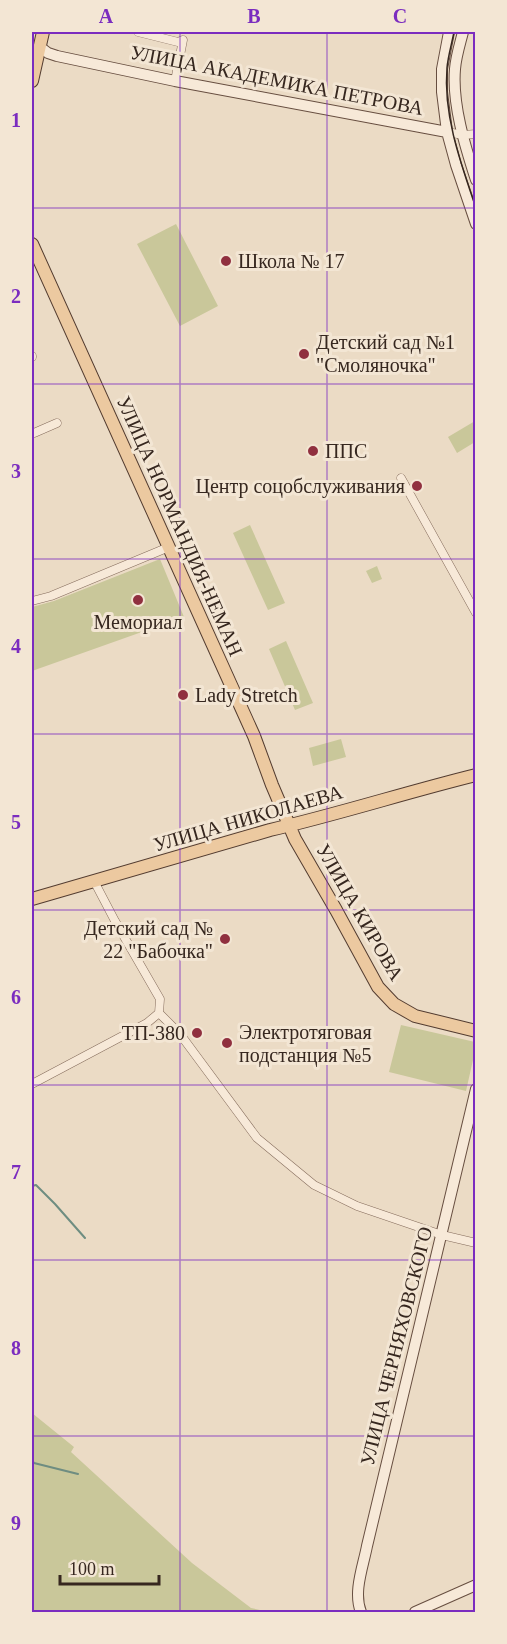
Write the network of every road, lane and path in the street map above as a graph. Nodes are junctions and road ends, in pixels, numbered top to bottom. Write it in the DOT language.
graph roads {
  1 [pos="44,32"];
  2 [pos="138,32"];
  3 [pos="449,32"];
  4 [pos="463,32"];
  5 [pos="36,44"];
  6 [pos="32,81"];
  7 [pos="175,81"];
  8 [pos="447,132"];
  9 [pos="476,134"];
  10 [pos="463,135"];
  11 [pos="476,180"];
  12 [pos="476,224"];
  13 [pos="32,244"];
  14 [pos="57,423"];
  15 [pos="34,433"];
  16 [pos="400,478"];
  17 [pos="169,547"];
  18 [pos="32,601"];
  19 [pos="476,613"];
  20 [pos="476,775"];
  21 [pos="289,826"];
  22 [pos="94,881"];
  23 [pos="32,899"];
  24 [pos="159,1013"];
  25 [pos="476,1031"];
  26 [pos="32,1084"];
  27 [pos="476,1089"];
  28 [pos="442,1235"];
  29 [pos="476,1243"];
  30 [pos="476,1585"];
  31 [pos="361,1612"];
  32 [pos="415,1612"];
  1 -- 5 [label="main road"];
  2 -- 7 [label="street"];
  3 -- 8 [label="street"];
  4 -- 10 [label="street"];
  5 -- 6 [label="main road"];
  5 -- 7 [label="street, УЛИЦА АКАДЕМИКА ПЕТРОВА"];
  7 -- 8 [label="street, УЛИЦА АКАДЕМИКА ПЕТРОВА"];
  8 -- 10 [label="street"];
  8 -- 12 [label="street"];
  9 -- 10 [label="street"];
  10 -- 11 [label="street"];
  13 -- 17 [label="main road, УЛИЦА НОРМАНДИЯ-НЕМАН"];
  14 -- 15 [label="street"];
  16 -- 19 [label="street"];
  17 -- 18 [label="street"];
  17 -- 21 [label="main road, УЛИЦА НОРМАНДИЯ-НЕМАН"];
  20 -- 21 [label="main road, УЛИЦА НИКОЛАЕВА"];
  21 -- 22 [label="main road, УЛИЦА НИКОЛАЕВА"];
  21 -- 25 [label="main road, УЛИЦА КИРОВА"];
  22 -- 23 [label="main road, УЛИЦА НИКОЛАЕВА"];
  22 -- 24 [label="street"];
  24 -- 26 [label="street"];
  24 -- 28 [label="street"];
  27 -- 28 [label="street, УЛИЦА ЧЕРНЯХОВСКОГО"];
  28 -- 29 [label="street"];
  28 -- 31 [label="street, УЛИЦА ЧЕРНЯХОВСКОГО"];
  30 -- 32 [label="street"];
}
